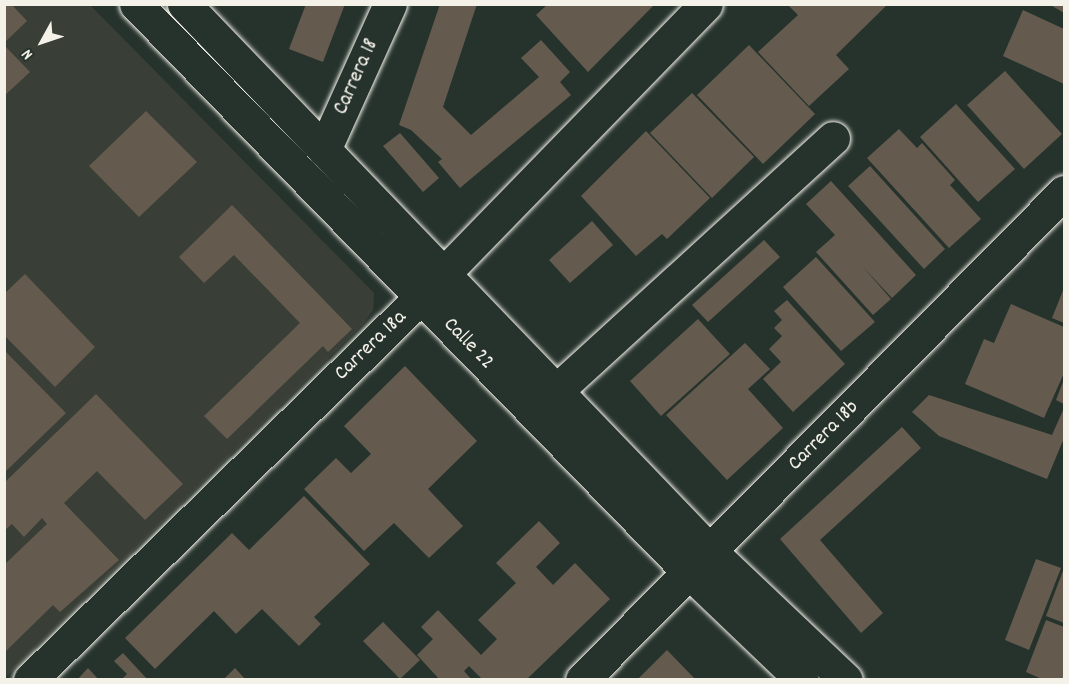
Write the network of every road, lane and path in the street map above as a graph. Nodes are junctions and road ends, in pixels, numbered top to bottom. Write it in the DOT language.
graph roads {
  1 [pos="136,4"];
  2 [pos="184,4"];
  3 [pos="390,4"];
  4 [pos="706,4"];
  5 [pos="833,138"];
  6 [pos="324,150"];
  7 [pos="1065,192"];
  8 [pos="432,285"];
  9 [pos="556,391"];
  10 [pos="699,560"];
  11 [pos="30,680"];
  12 [pos="582,680"];
  13 [pos="802,680"];
  14 [pos="846,680"];
  1 -- 8 [label="street, Calle 22"];
  2 -- 6 [label="street, Calle 22"];
  3 -- 6 [label="street, Carrera 18"];
  4 -- 8 [label="street, Carrera 18a"];
  5 -- 9 [label="street"];
  6 -- 8 [label="street, Calle 22"];
  7 -- 10 [label="street, Carrera 18b"];
  8 -- 9 [label="street, Calle 22"];
  8 -- 10 [label="street, Calle 22"];
  8 -- 11 [label="street, Carrera 18a"];
  9 -- 10 [label="street, Calle 22"];
  10 -- 12 [label="street, Carrera 18b"];
  10 -- 13 [label="street, Calle 22"];
  10 -- 14 [label="street, Calle 22"];
}
